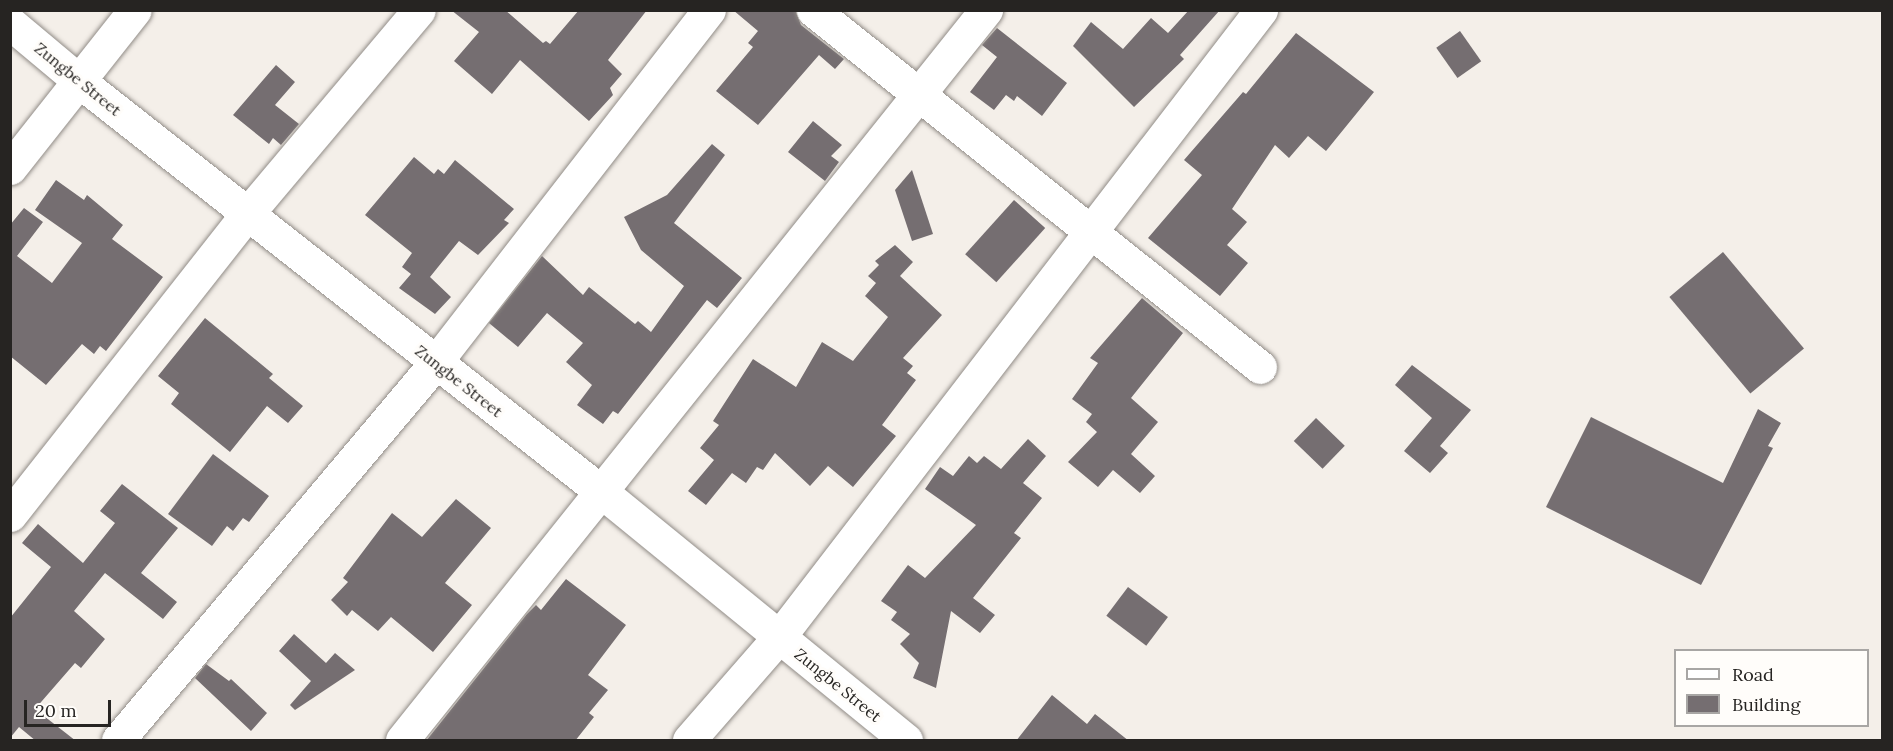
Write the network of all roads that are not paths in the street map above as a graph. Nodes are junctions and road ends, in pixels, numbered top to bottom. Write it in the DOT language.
graph roads {
  1 [pos="135,10"];
  2 [pos="419,10"];
  3 [pos="710,10"];
  4 [pos="813,10"];
  5 [pos="986,10"];
  6 [pos="1261,10"];
  7 [pos="10,22"];
  8 [pos="79,81"];
  9 [pos="918,92"];
  10 [pos="10,168"];
  11 [pos="248,213"];
  12 [pos="1095,231"];
  13 [pos="435,363"];
  14 [pos="1260,367"];
  15 [pos="603,493"];
  16 [pos="10,515"];
  17 [pos="779,637"];
  18 [pos="118,741"];
  19 [pos="402,741"];
  20 [pos="689,741"];
  21 [pos="906,741"];
  1 -- 8 [label="street"];
  2 -- 11 [label="street"];
  3 -- 13 [label="street"];
  4 -- 9 [label="street"];
  5 -- 9 [label="street"];
  6 -- 12 [label="street"];
  7 -- 8 [label="street, Zungbe Street"];
  8 -- 10 [label="street"];
  8 -- 11 [label="street, Zungbe Street"];
  9 -- 12 [label="street"];
  9 -- 15 [label="street"];
  11 -- 13 [label="street, Zungbe Street"];
  11 -- 16 [label="street"];
  12 -- 14 [label="street"];
  12 -- 17 [label="street"];
  13 -- 15 [label="street, Zungbe Street"];
  13 -- 18 [label="street"];
  15 -- 17 [label="street, Zungbe Street"];
  15 -- 19 [label="street"];
  17 -- 20 [label="street"];
  17 -- 21 [label="street, Zungbe Street"];
}
